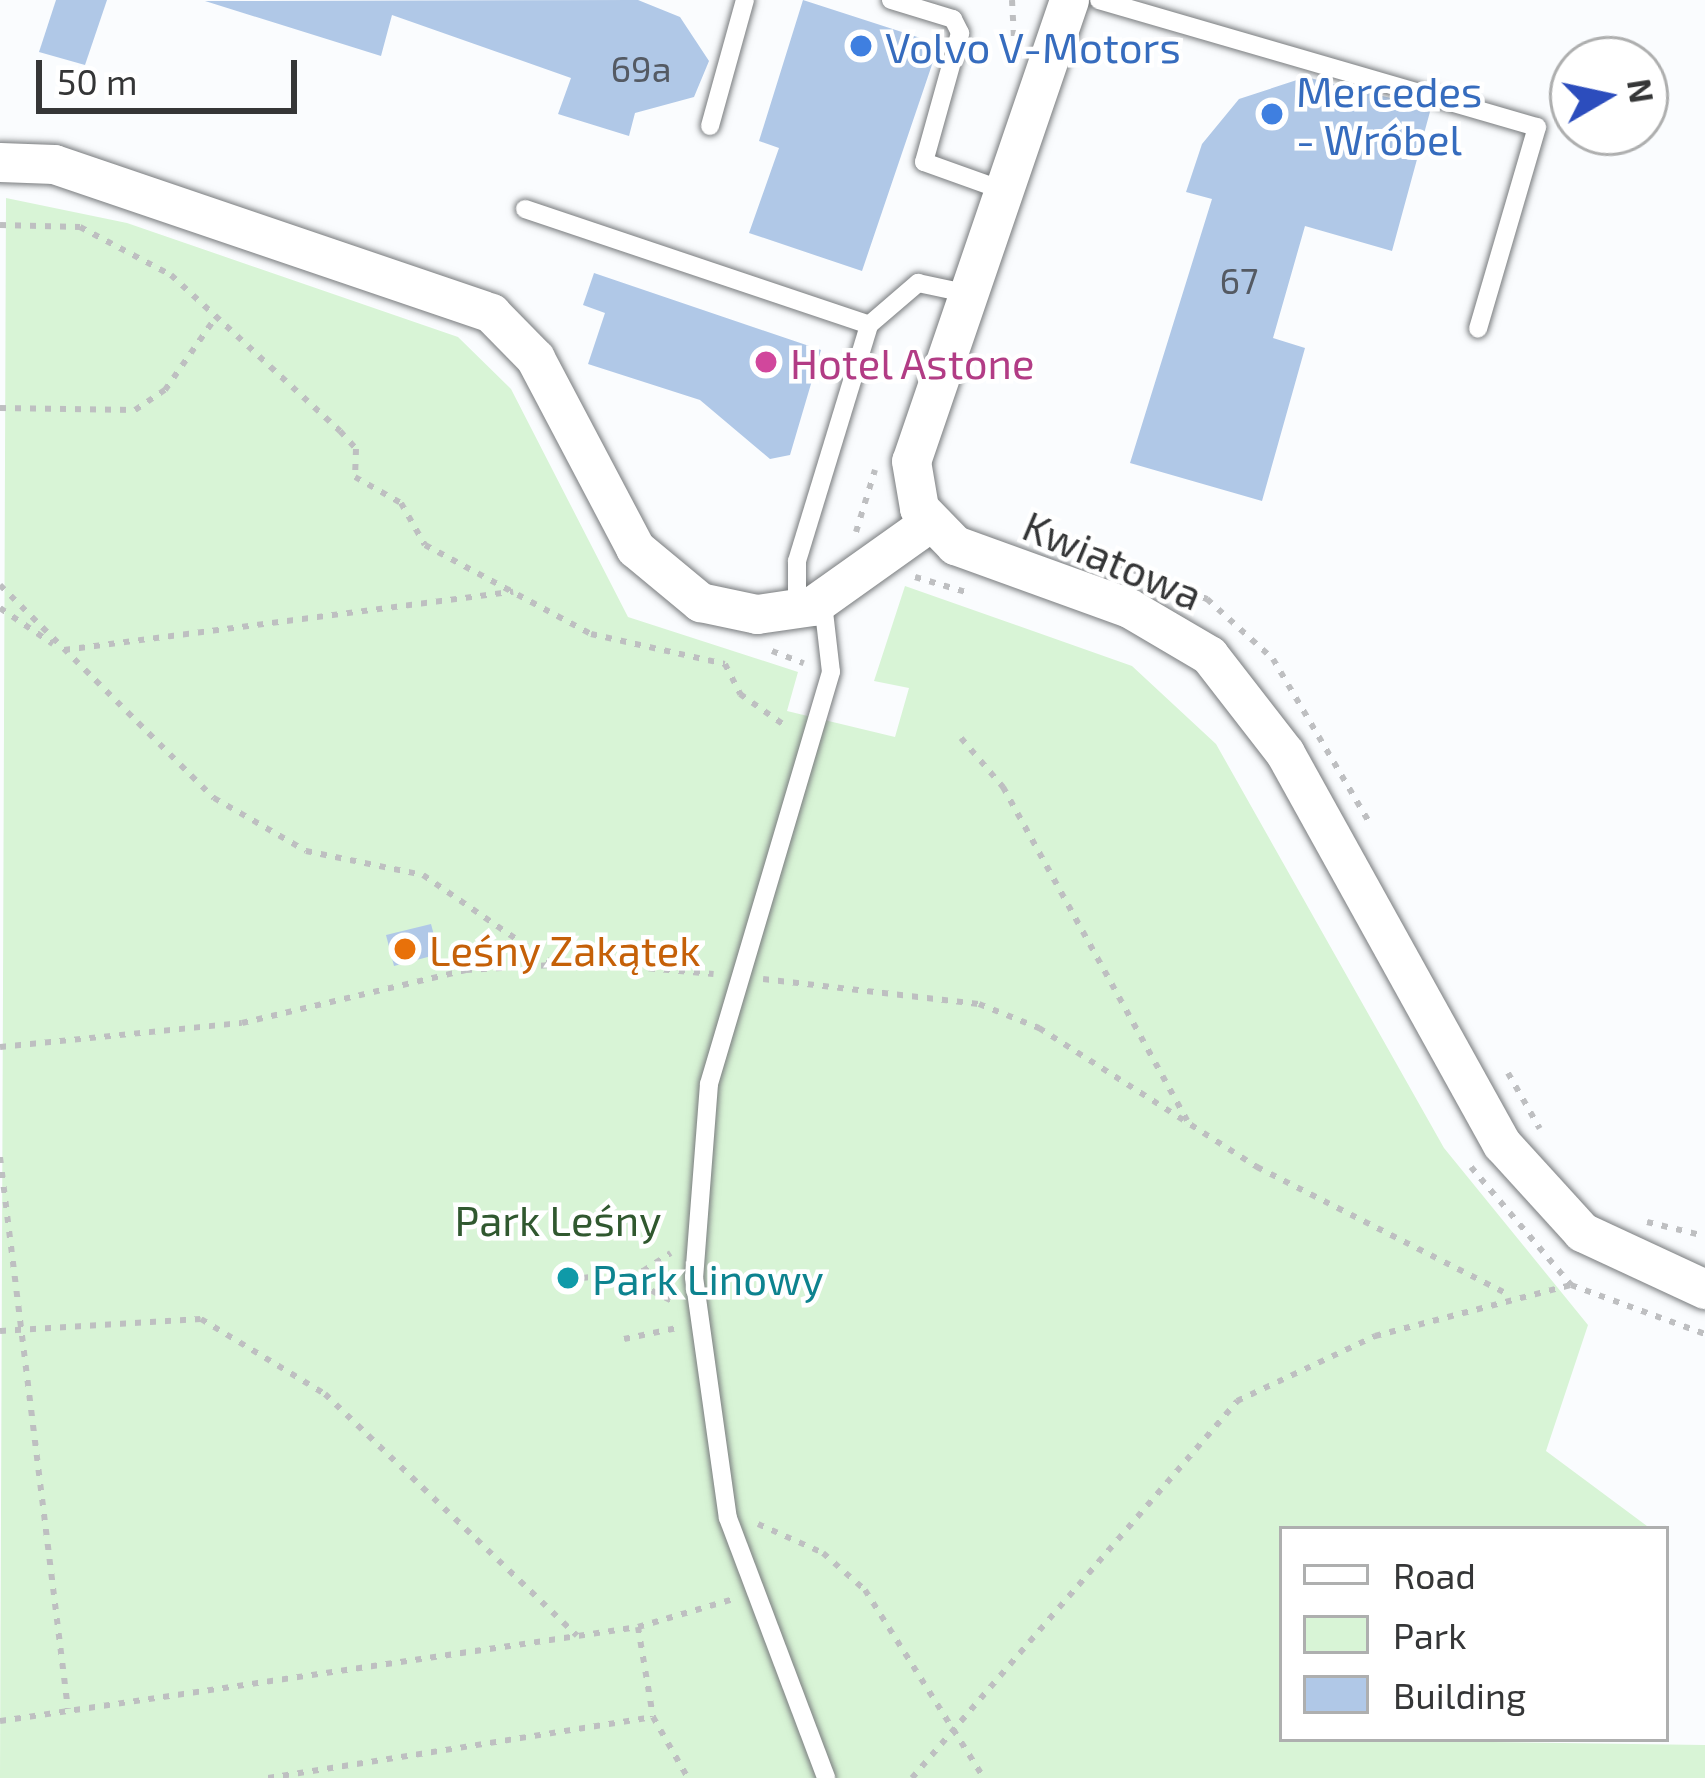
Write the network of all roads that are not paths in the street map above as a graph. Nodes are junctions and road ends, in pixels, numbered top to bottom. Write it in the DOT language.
graph roads {
  1 [pos="746,0"];
  2 [pos="891,0"];
  3 [pos="1069,0"];
  4 [pos="1099,0"];
  5 [pos="710,126"];
  6 [pos="0,163"];
  7 [pos="1002,190"];
  8 [pos="525,209"];
  9 [pos="965,293"];
  10 [pos="869,325"];
  11 [pos="1478,329"];
  12 [pos="929,523"];
  13 [pos="817,613"];
  14 [pos="1705,1289"];
  15 [pos="826,1778"];
  1 -- 5 [label="lane"];
  2 -- 7 [label="lane"];
  3 -- 7 [label="street"];
  4 -- 11 [label="lane"];
  6 -- 13 [label="street"];
  7 -- 9 [label="street"];
  8 -- 10 [label="lane"];
  9 -- 10 [label="lane"];
  9 -- 12 [label="street"];
  10 -- 13 [label="lane"];
  12 -- 13 [label="street"];
  12 -- 14 [label="street, Kwiatowa"];
  13 -- 15 [label="lane"];
}
